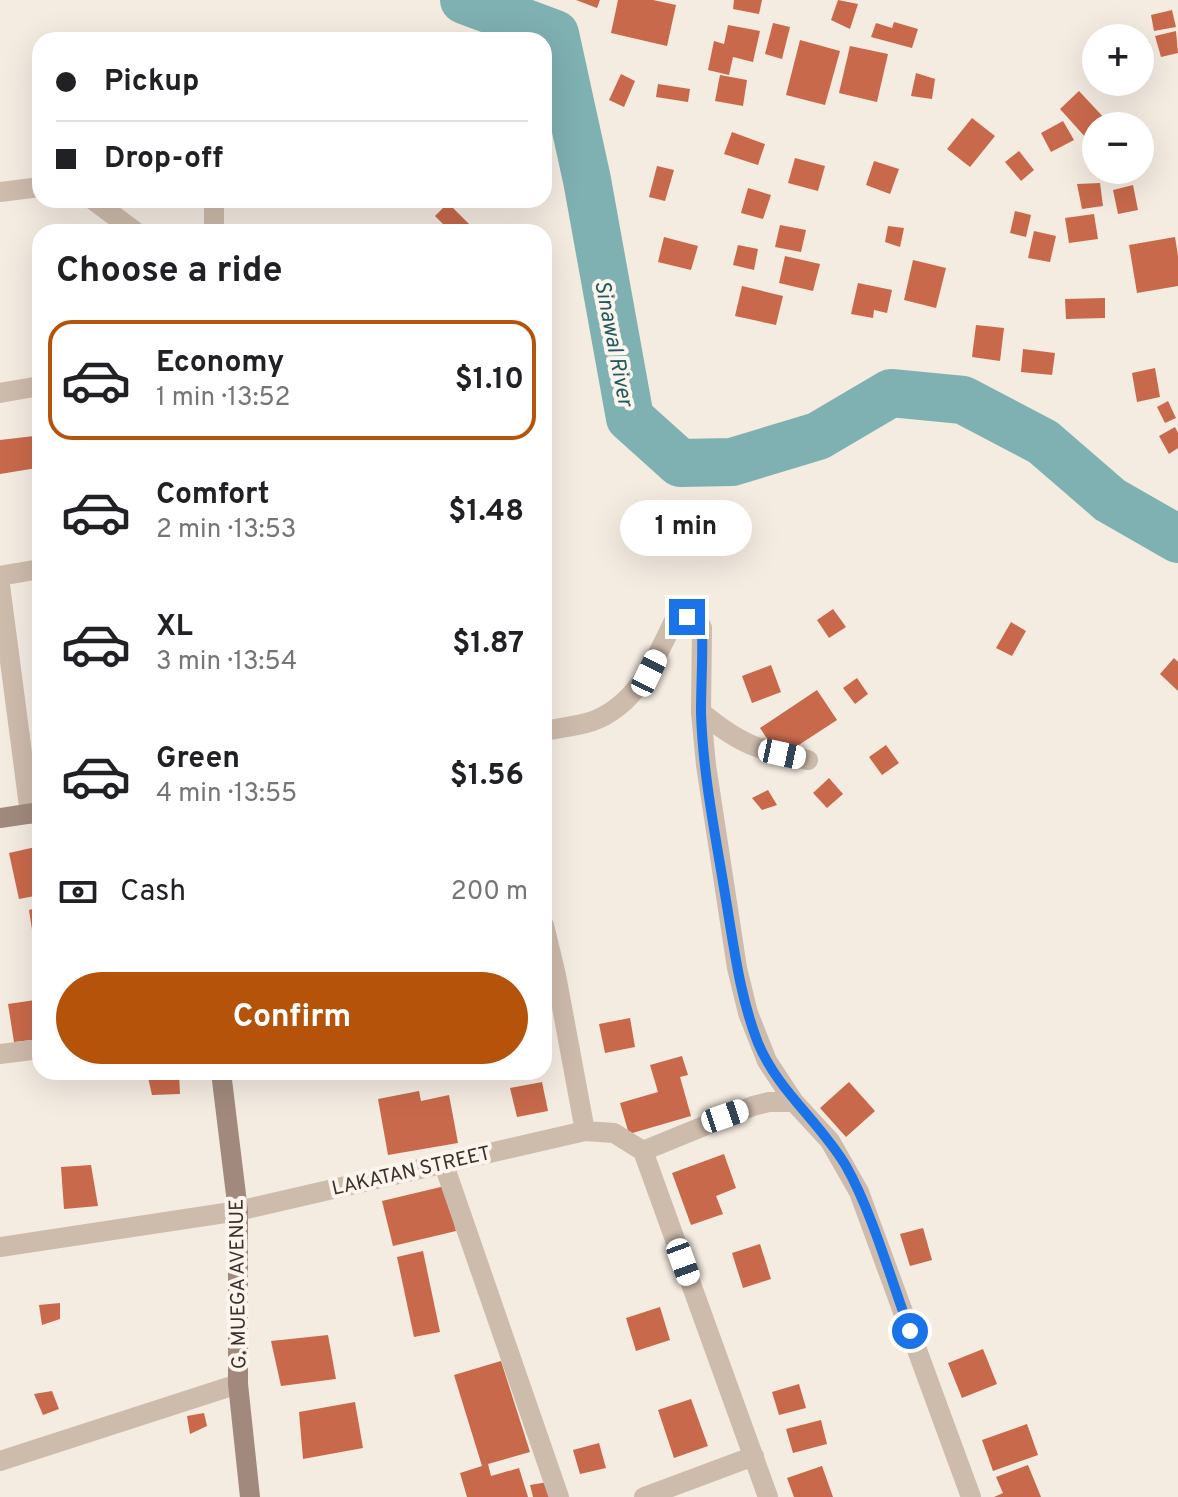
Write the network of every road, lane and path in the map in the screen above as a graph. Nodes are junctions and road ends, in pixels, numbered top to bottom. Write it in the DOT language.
graph roads {
  1 [pos="32,188"];
  2 [pos="0,192"];
  3 [pos="104,208"];
  4 [pos="125,224"];
  5 [pos="32,387"];
  6 [pos="0,393"];
  7 [pos="32,570"];
  8 [pos="0,576"];
  9 [pos="0,585"];
  10 [pos="701,712"];
  11 [pos="552,729"];
  12 [pos="808,760"];
  13 [pos="32,793"];
  14 [pos="32,813"];
  15 [pos="0,818"];
  16 [pos="552,985"];
  17 [pos="32,1050"];
  18 [pos="0,1054"];
  19 [pos="222,1080"];
  20 [pos="794,1102"];
  21 [pos="585,1131"];
  22 [pos="643,1151"];
  23 [pos="443,1162"];
  24 [pos="238,1211"];
  25 [pos="0,1247"];
  26 [pos="238,1384"];
  27 [pos="754,1456"];
  28 [pos="0,1461"];
  29 [pos="250,1497"];
  30 [pos="559,1497"];
  31 [pos="644,1497"];
  32 [pos="768,1497"];
  33 [pos="971,1497"];
  1 -- 2 [label="street"];
  3 -- 4 [label="street"];
  5 -- 6 [label="street"];
  7 -- 8 [label="street"];
  9 -- 13 [label="street"];
  10 -- 11 [label="street"];
  10 -- 12 [label="street"];
  10 -- 20 [label="street"];
  14 -- 15 [label="street"];
  16 -- 21 [label="street"];
  17 -- 18 [label="street"];
  19 -- 24 [label="street, G. MUEGA AVENUE"];
  20 -- 22 [label="street"];
  20 -- 33 [label="street"];
  21 -- 22 [label="street"];
  21 -- 23 [label="street, LAKATAN STREET"];
  22 -- 27 [label="street"];
  23 -- 24 [label="street, LAKATAN STREET"];
  23 -- 30 [label="street"];
  24 -- 25 [label="street, LAKATAN STREET"];
  24 -- 26 [label="street, G. MUEGA AVENUE"];
  26 -- 28 [label="street"];
  26 -- 29 [label="street, G. MUEGA AVENUE"];
  27 -- 31 [label="street"];
  27 -- 32 [label="street"];
}
